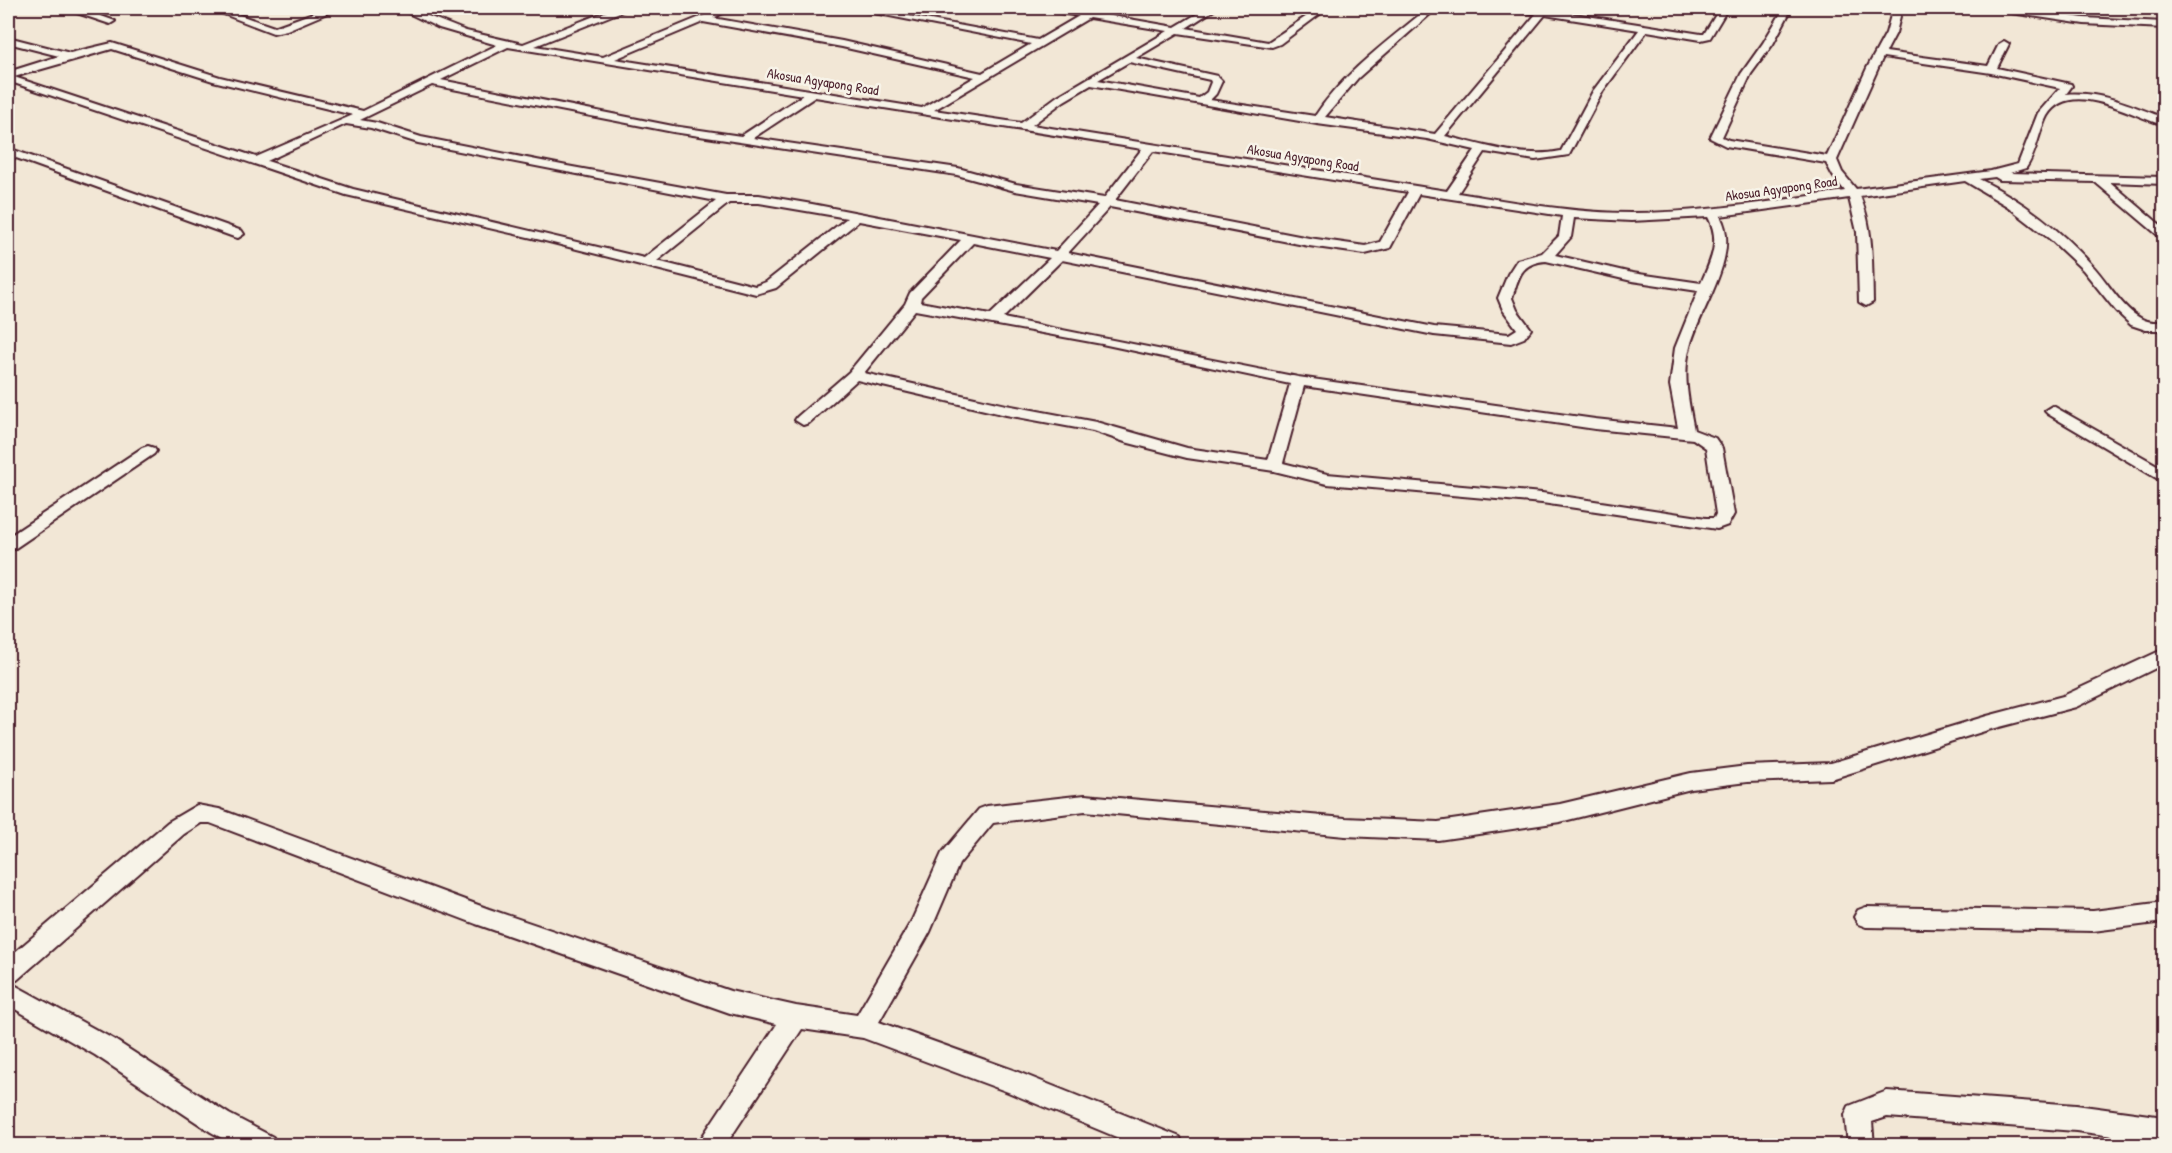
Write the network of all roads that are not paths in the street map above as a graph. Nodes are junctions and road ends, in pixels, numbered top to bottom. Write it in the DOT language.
graph roads {
  1 [pos="75,8"];
  2 [pos="213,8"];
  3 [pos="334,8"];
  4 [pos="426,8"];
  5 [pos="622,8"];
  6 [pos="729,8"];
  7 [pos="854,8"];
  8 [pos="1047,8"];
  9 [pos="1100,8"];
  10 [pos="1213,8"];
  11 [pos="1324,8"];
  12 [pos="1433,8"];
  13 [pos="1515,8"];
  14 [pos="1724,8"];
  15 [pos="1788,8"];
  16 [pos="1899,8"];
  17 [pos="1998,8"];
  18 [pos="406,10"];
  19 [pos="1543,12"];
  20 [pos="1087,15"];
  21 [pos="701,19"];
  22 [pos="110,21"];
  23 [pos="2164,25"];
  24 [pos="1646,28"];
  25 [pos="1178,30"];
  26 [pos="8,40"];
  27 [pos="1040,43"];
  28 [pos="506,44"];
  29 [pos="2004,44"];
  30 [pos="523,47"];
  31 [pos="1879,54"];
  32 [pos="70,56"];
  33 [pos="1128,59"];
  34 [pos="603,61"];
  35 [pos="1990,70"];
  36 [pos="984,76"];
  37 [pos="8,77"];
  38 [pos="429,81"];
  39 [pos="1090,82"];
  40 [pos="811,95"];
  41 [pos="2055,100"];
  42 [pos="1202,102"];
  43 [pos="924,111"];
  44 [pos="364,115"];
  45 [pos="345,121"];
  46 [pos="1317,121"];
  47 [pos="2164,122"];
  48 [pos="1023,127"];
  49 [pos="1438,138"];
  50 [pos="744,139"];
  51 [pos="1150,147"];
  52 [pos="1483,147"];
  53 [pos="8,151"];
  54 [pos="1831,160"];
  55 [pos="257,161"];
  56 [pos="1992,174"];
  57 [pos="1967,178"];
  58 [pos="2098,178"];
  59 [pos="2164,180"];
  60 [pos="1415,190"];
  61 [pos="1853,194"];
  62 [pos="1450,195"];
  63 [pos="726,199"];
  64 [pos="1107,202"];
  65 [pos="1712,213"];
  66 [pos="1570,214"];
  67 [pos="856,217"];
  68 [pos="238,234"];
  69 [pos="2164,234"];
  70 [pos="969,239"];
  71 [pos="1059,256"];
  72 [pos="1546,257"];
  73 [pos="646,263"];
  74 [pos="1705,288"];
  75 [pos="1866,302"];
  76 [pos="912,306"];
  77 [pos="994,319"];
  78 [pos="2164,326"];
  79 [pos="854,375"];
  80 [pos="1298,381"];
  81 [pos="2053,411"];
  82 [pos="804,420"];
  83 [pos="1687,433"];
  84 [pos="148,451"];
  85 [pos="1274,466"];
  86 [pos="2164,476"];
  87 [pos="10,542"];
  88 [pos="2164,656"];
  89 [pos="2164,912"];
  90 [pos="1866,916"];
  91 [pos="8,972"];
  92 [pos="8,993"];
  93 [pos="796,1017"];
  94 [pos="863,1028"];
  95 [pos="2164,1130"];
  96 [pos="264,1146"];
  97 [pos="709,1146"];
  98 [pos="1171,1146"];
  99 [pos="1861,1146"];
  1 -- 22 [label="street"];
  2 -- 3 [label="street"];
  4 -- 18 [label="street"];
  5 -- 30 [label="street"];
  6 -- 21 [label="street"];
  7 -- 27 [label="street"];
  8 -- 20 [label="street"];
  9 -- 20 [label="street"];
  10 -- 25 [label="street"];
  11 -- 25 [label="street"];
  12 -- 46 [label="street"];
  13 -- 19 [label="street"];
  14 -- 24 [label="street"];
  15 -- 54 [label="street"];
  16 -- 31 [label="street"];
  17 -- 23 [label="street"];
  18 -- 28 [label="street, Akosua Agyapong Road"];
  19 -- 24 [label="street"];
  19 -- 49 [label="street"];
  20 -- 25 [label="street"];
  20 -- 27 [label="street"];
  21 -- 34 [label="street"];
  21 -- 36 [label="street"];
  24 -- 52 [label="street"];
  25 -- 33 [label="street"];
  26 -- 32 [label="street"];
  27 -- 36 [label="street"];
  28 -- 30 [label="street, Akosua Agyapong Road"];
  28 -- 38 [label="street"];
  29 -- 35 [label="street"];
  30 -- 34 [label="street, Akosua Agyapong Road"];
  31 -- 35 [label="street"];
  31 -- 54 [label="street"];
  32 -- 37 [label="street"];
  32 -- 44 [label="street"];
  33 -- 39 [label="street"];
  33 -- 42 [label="street"];
  34 -- 40 [label="street, Akosua Agyapong Road"];
  35 -- 41 [label="street"];
  36 -- 43 [label="street"];
  37 -- 55 [label="street"];
  38 -- 44 [label="street"];
  38 -- 50 [label="street"];
  39 -- 42 [label="street"];
  39 -- 48 [label="street"];
  40 -- 43 [label="street, Akosua Agyapong Road"];
  40 -- 50 [label="street"];
  41 -- 47 [label="street"];
  41 -- 56 [label="street, Akosua Agyapong Road"];
  42 -- 46 [label="street"];
  43 -- 48 [label="street, Akosua Agyapong Road"];
  44 -- 45 [label="street"];
  45 -- 55 [label="street"];
  45 -- 63 [label="street"];
  46 -- 49 [label="street"];
  48 -- 51 [label="street, Akosua Agyapong Road"];
  49 -- 52 [label="street"];
  50 -- 64 [label="street"];
  51 -- 60 [label="street, Akosua Agyapong Road"];
  51 -- 64 [label="street"];
  52 -- 62 [label="street"];
  53 -- 68 [label="street"];
  54 -- 61 [label="street"];
  55 -- 73 [label="street"];
  56 -- 57 [label="street, Akosua Agyapong Road"];
  56 -- 58 [label="street"];
  57 -- 61 [label="street, Akosua Agyapong Road"];
  57 -- 78 [label="street"];
  58 -- 59 [label="street"];
  58 -- 69 [label="street"];
  60 -- 62 [label="street, Akosua Agyapong Road"];
  60 -- 64 [label="street"];
  61 -- 65 [label="street, Akosua Agyapong Road"];
  61 -- 75 [label="street"];
  62 -- 66 [label="street, Akosua Agyapong Road"];
  63 -- 67 [label="street"];
  63 -- 73 [label="street"];
  64 -- 71 [label="street"];
  65 -- 66 [label="street, Akosua Agyapong Road"];
  65 -- 74 [label="street"];
  66 -- 72 [label="street"];
  67 -- 70 [label="street"];
  67 -- 73 [label="street"];
  70 -- 71 [label="street"];
  70 -- 76 [label="street"];
  71 -- 72 [label="street"];
  71 -- 77 [label="street"];
  72 -- 74 [label="street"];
  74 -- 83 [label="street"];
  76 -- 77 [label="street"];
  76 -- 79 [label="street"];
  77 -- 80 [label="street"];
  79 -- 82 [label="street"];
  79 -- 85 [label="street"];
  80 -- 83 [label="street"];
  80 -- 85 [label="street"];
  81 -- 86 [label="street"];
  83 -- 85 [label="street"];
  84 -- 87 [label="street"];
  88 -- 94 [label="street"];
  89 -- 90 [label="street"];
  91 -- 93 [label="street"];
  92 -- 96 [label="street"];
  93 -- 94 [label="street"];
  93 -- 97 [label="street"];
  94 -- 98 [label="street"];
  95 -- 99 [label="street"];
}
